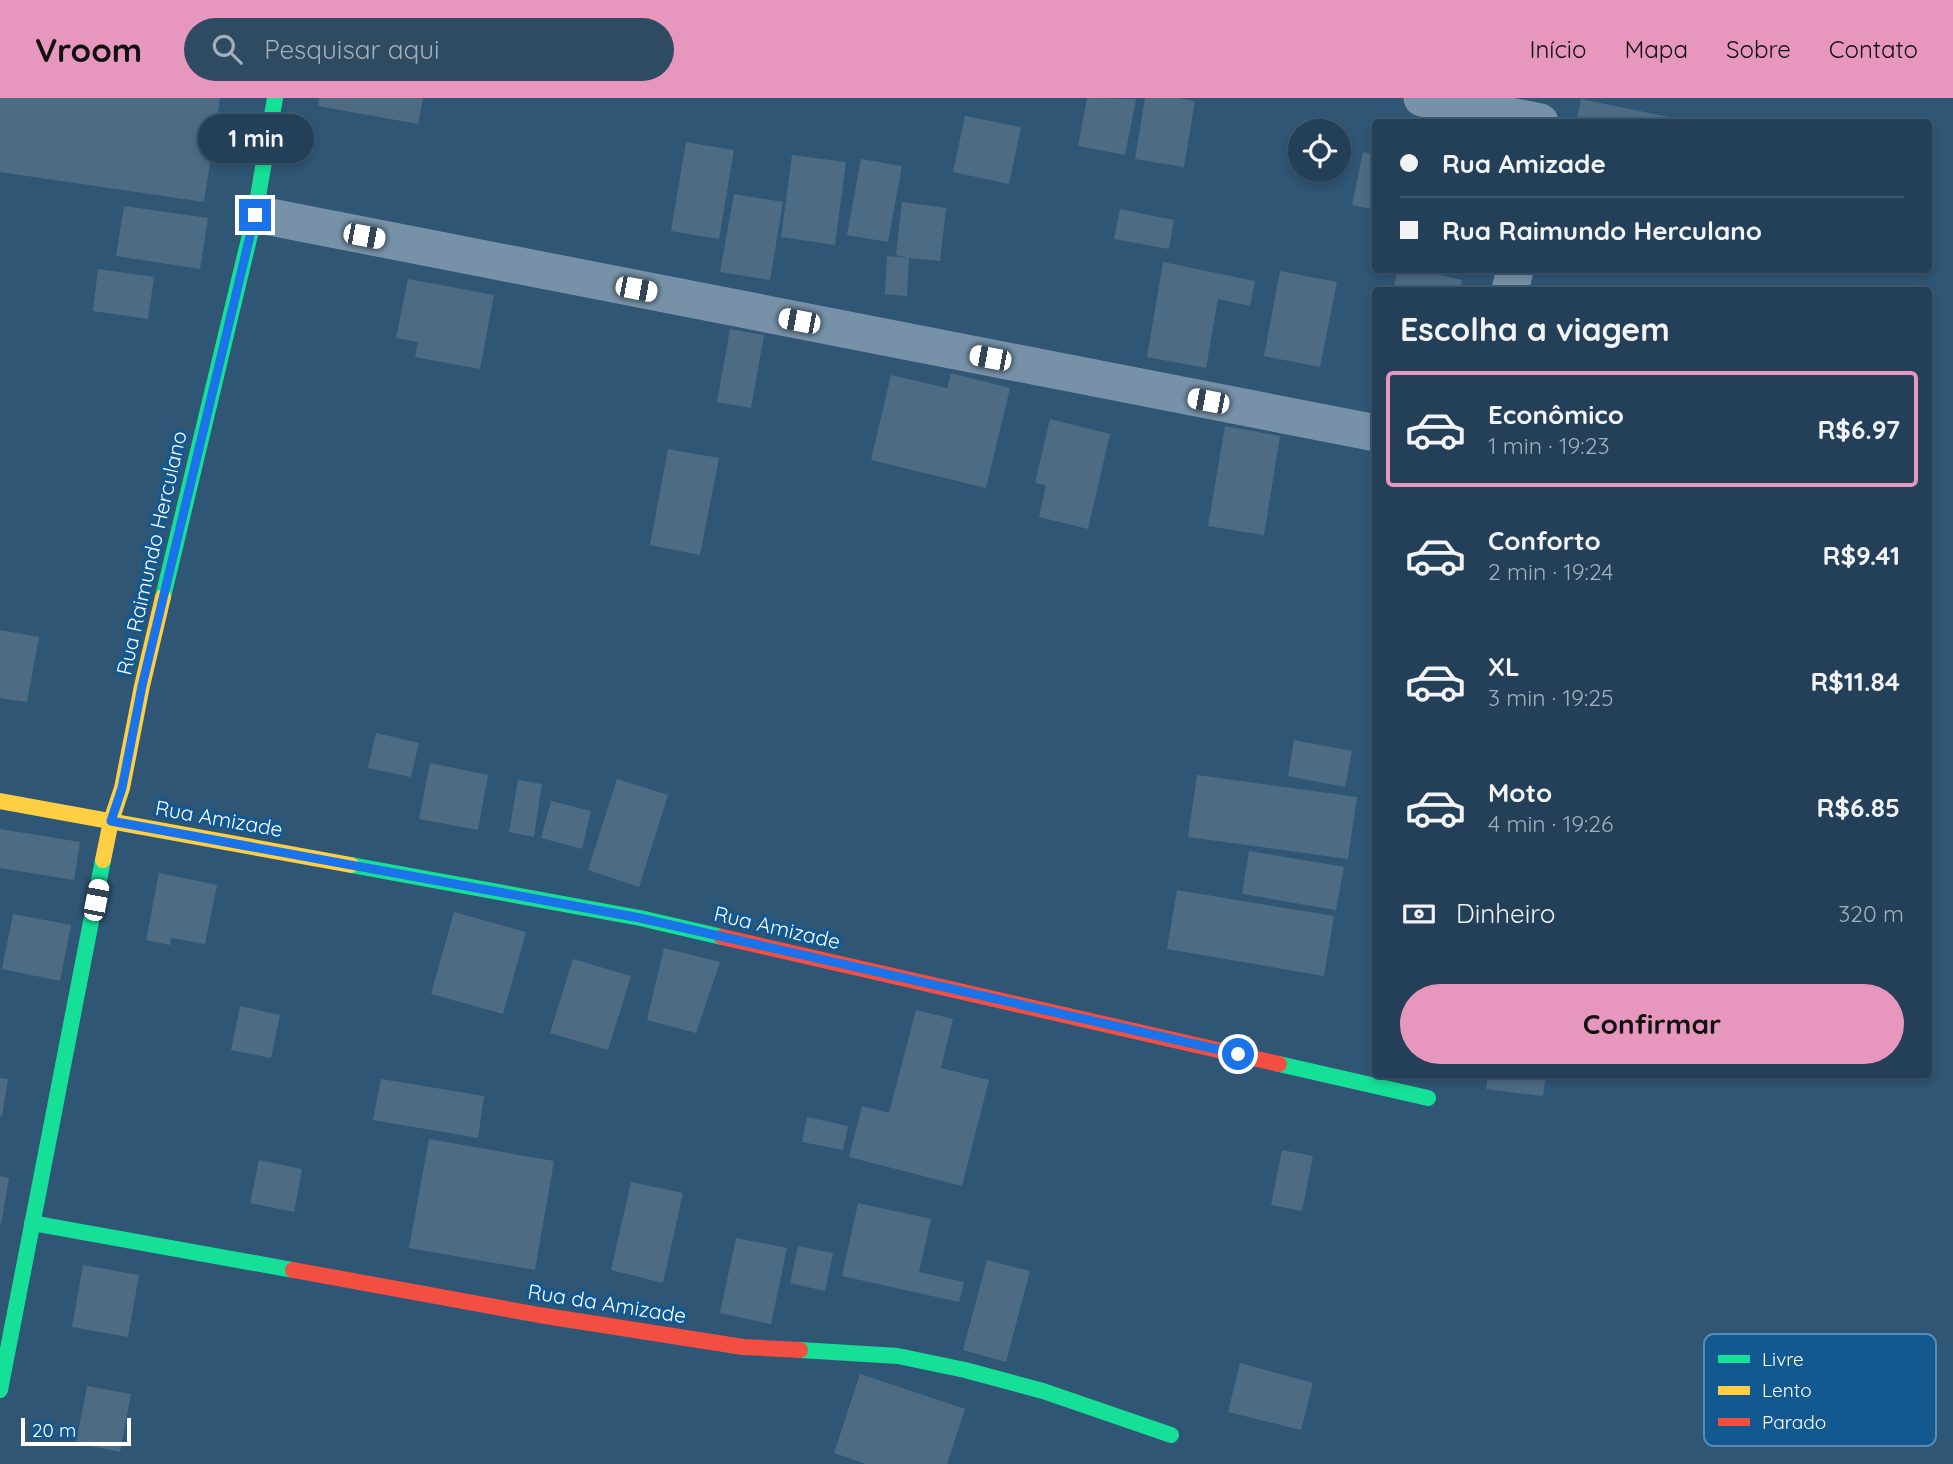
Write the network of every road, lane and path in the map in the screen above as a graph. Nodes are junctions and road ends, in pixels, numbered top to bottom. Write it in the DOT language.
graph roads {
  1 [pos="275,98"];
  2 [pos="1422,98"];
  3 [pos="1555,98"];
  4 [pos="1525,119"];
  5 [pos="1551,119"];
  6 [pos="255,215"];
  7 [pos="1372,432"];
  8 [pos="0,801"];
  9 [pos="111,821"];
  10 [pos="1428,1098"];
  11 [pos="32,1223"];
  12 [pos="0,1390"];
  13 [pos="1171,1435"];
  1 -- 6 [label="street, Rua Raimundo Herculano"];
  2 -- 4 [label="street"];
  3 -- 5 [label="street"];
  6 -- 7 [label="street"];
  6 -- 9 [label="street, Rua Raimundo Herculano"];
  8 -- 9 [label="street, Rua Amizade"];
  9 -- 10 [label="street, Rua Amizade"];
  9 -- 11 [label="street, Rua Raimundo Herculano"];
  11 -- 12 [label="street, Rua Raimundo Herculano"];
  11 -- 13 [label="street, Rua da Amizade"];
}
